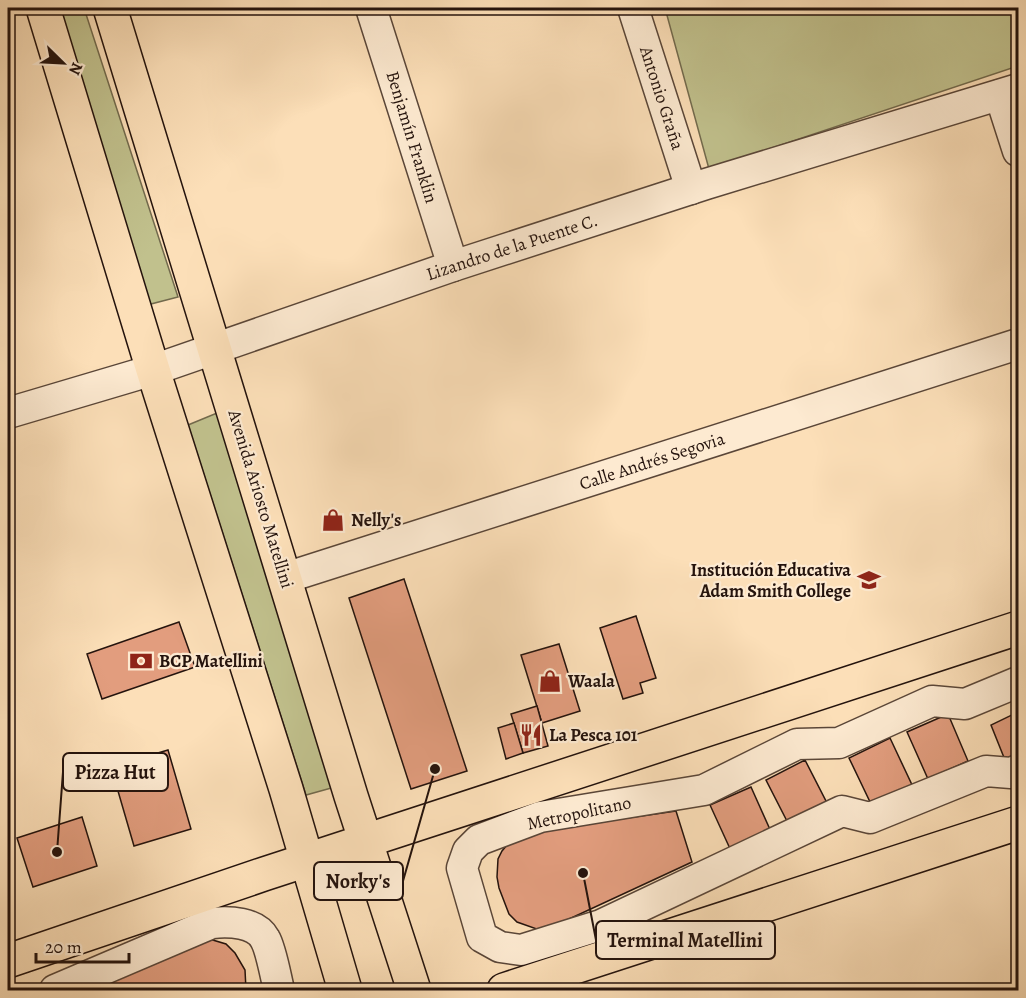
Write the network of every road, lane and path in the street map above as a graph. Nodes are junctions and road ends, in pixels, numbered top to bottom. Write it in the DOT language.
graph roads {
  1 [pos="43,8"];
  2 [pos="110,8"];
  3 [pos="371,8"];
  4 [pos="633,8"];
  5 [pos="1010,92"];
  6 [pos="1018,151"];
  7 [pos="691,189"];
  8 [pos="453,266"];
  9 [pos="1018,344"];
  10 [pos="214,349"];
  11 [pos="153,370"];
  12 [pos="8,413"];
  13 [pos="285,578"];
  14 [pos="1018,628"];
  15 [pos="1018,682"];
  16 [pos="1018,770"];
  17 [pos="1018,823"];
  18 [pos="366,842"];
  19 [pos="306,860"];
  20 [pos="8,961"];
  21 [pos="55,990"];
  22 [pos="279,990"];
  23 [pos="345,990"];
  24 [pos="414,990"];
  25 [pos="504,990"];
  1 -- 11 [label="main road"];
  2 -- 10 [label="main road, Avenida Ariosto Matellini"];
  3 -- 8 [label="street, Benjamín Franklin"];
  4 -- 7 [label="street, Antonio Graña"];
  5 -- 6 [label="street"];
  5 -- 7 [label="street, Lizandro de la Puente C."];
  7 -- 8 [label="street, Lizandro de la Puente C."];
  8 -- 10 [label="street, Lizandro de la Puente C."];
  9 -- 13 [label="street, Calle Andrés Segovia"];
  10 -- 11 [label="street, Lizandro de la Puente C."];
  10 -- 13 [label="main road, Avenida Ariosto Matellini"];
  11 -- 12 [label="street, Lizandro de la Puente C."];
  11 -- 19 [label="main road"];
  13 -- 18 [label="main road, Avenida Ariosto Matellini"];
  14 -- 18 [label="main road"];
  15 -- 16 [label="street, Metropolitano"];
  17 -- 25 [label="main road"];
  18 -- 19 [label="main road"];
  18 -- 24 [label="main road, Avenida Ariosto Matellini"];
  19 -- 20 [label="main road"];
  19 -- 23 [label="main road"];
  21 -- 22 [label="street"];
}
